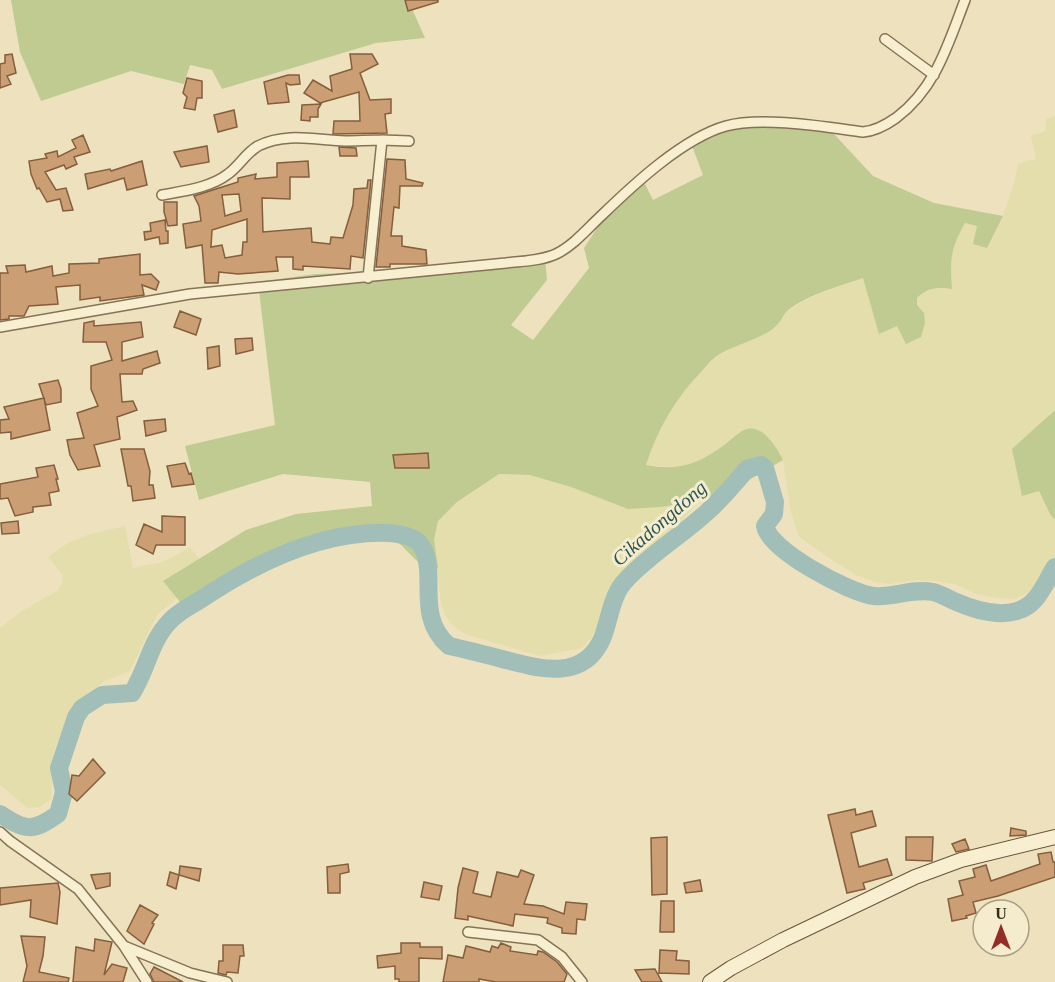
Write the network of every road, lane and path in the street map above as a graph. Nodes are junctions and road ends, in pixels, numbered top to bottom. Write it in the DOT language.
graph roads {
  1 [pos="965,0"];
  2 [pos="885,39"];
  3 [pos="934,75"];
  4 [pos="382,140"];
  5 [pos="409,141"];
  6 [pos="162,195"];
  7 [pos="368,278"];
  8 [pos="0,327"];
  9 [pos="0,832"];
  10 [pos="1055,837"];
  11 [pos="468,932"];
  12 [pos="124,946"];
  13 [pos="147,982"];
  14 [pos="227,982"];
  15 [pos="582,982"];
  16 [pos="710,982"];
  1 -- 3 [label="street"];
  2 -- 3 [label="street"];
  3 -- 7 [label="street"];
  4 -- 5 [label="street"];
  4 -- 6 [label="street"];
  4 -- 7 [label="street"];
  7 -- 8 [label="street"];
  9 -- 12 [label="street"];
  10 -- 16 [label="street"];
  11 -- 15 [label="street"];
  12 -- 13 [label="street"];
  12 -- 14 [label="street"];
}
